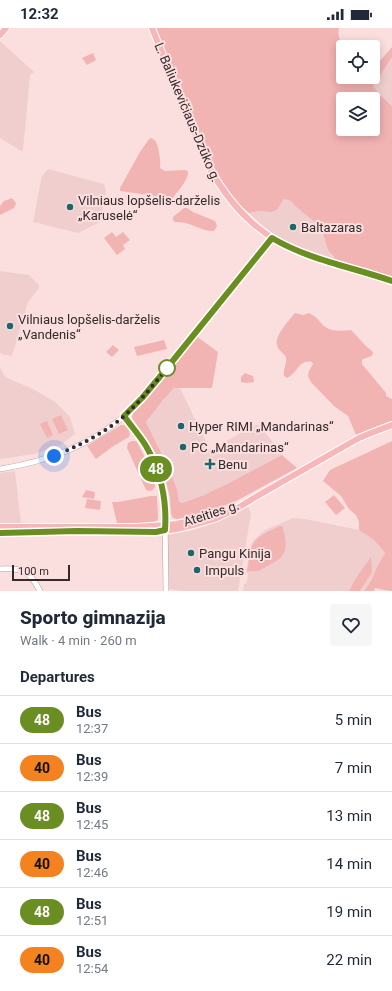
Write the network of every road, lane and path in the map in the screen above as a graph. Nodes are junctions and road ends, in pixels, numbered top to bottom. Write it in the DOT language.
graph roads {
  1 [pos="6,28"];
  2 [pos="152,28"];
  3 [pos="0,35"];
  4 [pos="272,238"];
  5 [pos="392,282"];
  6 [pos="124,416"];
  7 [pos="392,425"];
  8 [pos="0,469"];
  9 [pos="0,527"];
  10 [pos="166,528"];
  11 [pos="0,533"];
  12 [pos="0,569"];
  13 [pos="40,591"];
  14 [pos="166,591"];
  1 -- 3 [label="main road"];
  2 -- 4 [label="main road, L. Baliukevičiaus-Dzūko g."];
  4 -- 5 [label="main road, L. Baliukevičiaus-Dzūko g."];
  4 -- 6 [label="street"];
  6 -- 8 [label="street"];
  6 -- 10 [label="street"];
  7 -- 10 [label="main road, Ateities g."];
  9 -- 10 [label="main road, Ateities g."];
  10 -- 11 [label="main road, Ateities g."];
  10 -- 14 [label="street"];
  12 -- 13 [label="street"];
}
